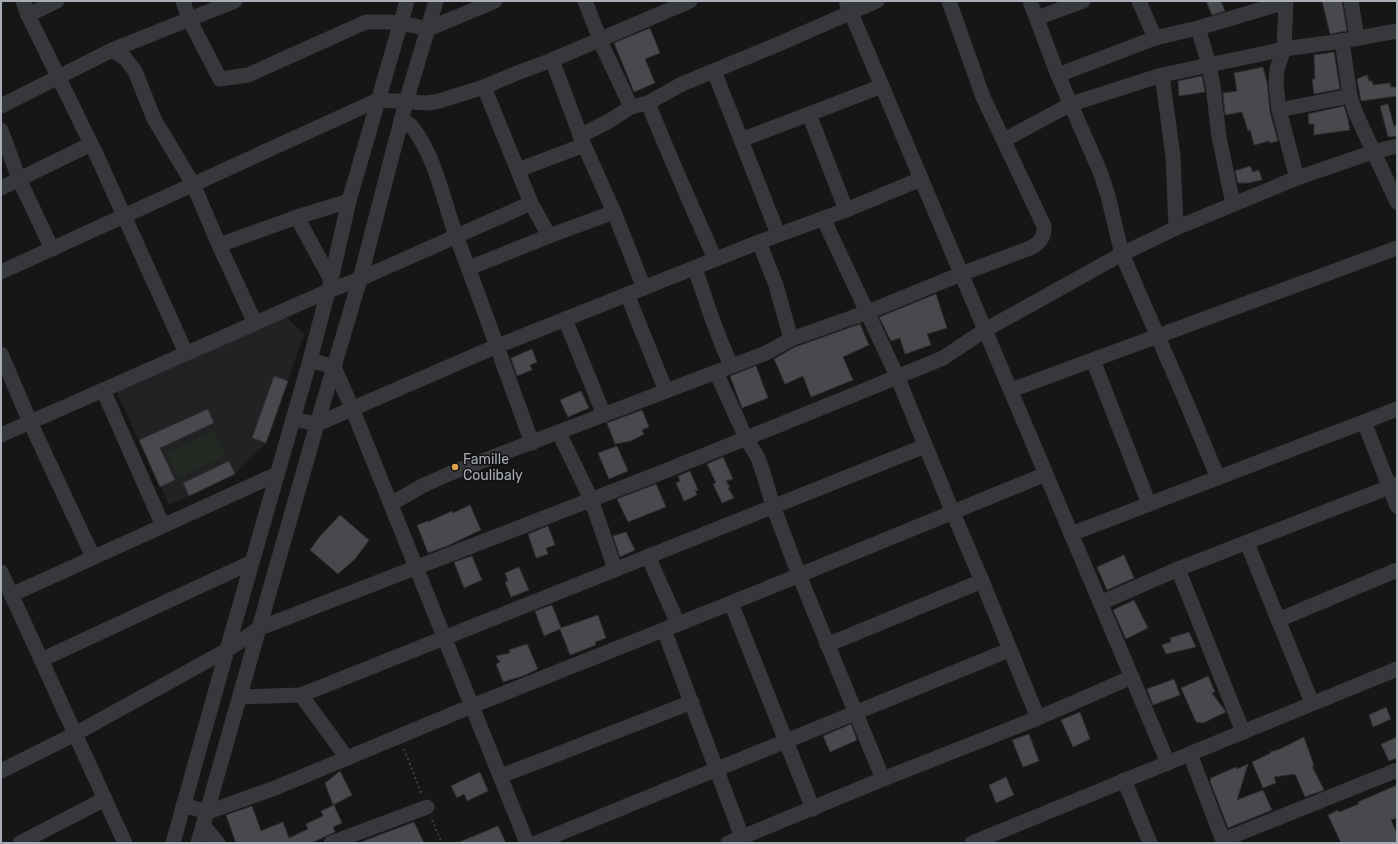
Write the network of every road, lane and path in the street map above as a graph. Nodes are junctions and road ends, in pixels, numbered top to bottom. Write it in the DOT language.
graph roads {
  1 [pos="57,1"];
  2 [pos="183,1"];
  3 [pos="235,1"];
  4 [pos="408,1"];
  5 [pos="436,1"];
  6 [pos="495,1"];
  7 [pos="585,1"];
  8 [pos="690,1"];
  9 [pos="877,1"];
  10 [pos="948,1"];
  11 [pos="1030,1"];
  12 [pos="1083,1"];
  13 [pos="1139,1"];
  14 [pos="1286,1"];
  15 [pos="1351,1"];
  16 [pos="848,7"];
  17 [pos="25,8"];
  18 [pos="1037,18"];
  19 [pos="189,19"];
  20 [pos="401,23"];
  21 [pos="1198,28"];
  22 [pos="428,30"];
  23 [pos="1397,32"];
  24 [pos="1155,38"];
  25 [pos="1357,38"];
  26 [pos="600,39"];
  27 [pos="1342,41"];
  28 [pos="1284,49"];
  29 [pos="112,50"];
  30 [pos="552,60"];
  31 [pos="1209,65"];
  32 [pos="714,71"];
  33 [pos="1058,75"];
  34 [pos="1162,75"];
  35 [pos="59,77"];
  36 [pos="882,86"];
  37 [pos="484,87"];
  38 [pos="1350,96"];
  39 [pos="378,100"];
  40 [pos="406,102"];
  41 [pos="648,103"];
  42 [pos="1071,104"];
  43 [pos="1,106"];
  44 [pos="631,108"];
  45 [pos="1279,110"];
  46 [pos="810,114"];
  47 [pos="401,119"];
  48 [pos="1,130"];
  49 [pos="582,140"];
  50 [pos="741,140"];
  51 [pos="1004,140"];
  52 [pos="91,144"];
  53 [pos="1397,146"];
  54 [pos="1373,152"];
  55 [pos="518,170"];
  56 [pos="1297,178"];
  57 [pos="19,179"];
  58 [pos="921,179"];
  59 [pos="193,184"];
  60 [pos="1,188"];
  61 [pos="349,201"];
  62 [pos="1397,202"];
  63 [pos="531,203"];
  64 [pos="1233,204"];
  65 [pos="846,210"];
  66 [pos="614,212"];
  67 [pos="124,216"];
  68 [pos="297,217"];
  69 [pos="823,218"];
  70 [pos="1176,228"];
  71 [pos="778,234"];
  72 [pos="456,236"];
  73 [pos="549,236"];
  74 [pos="759,242"];
  75 [pos="219,245"];
  76 [pos="52,248"];
  77 [pos="1397,248"];
  78 [pos="1122,254"];
  79 [pos="715,259"];
  80 [pos="470,268"];
  81 [pos="695,268"];
  82 [pos="1,272"];
  83 [pos="961,274"];
  84 [pos="360,280"];
  85 [pos="330,286"];
  86 [pos="644,288"];
  87 [pos="627,294"];
  88 [pos="868,312"];
  89 [pos="565,319"];
  90 [pos="255,323"];
  91 [pos="985,330"];
  92 [pos="1158,337"];
  93 [pos="791,338"];
  94 [pos="497,346"];
  95 [pos="186,353"];
  96 [pos="1,354"];
  97 [pos="310,360"];
  98 [pos="1093,360"];
  99 [pos="731,365"];
  100 [pos="334,367"];
  101 [pos="716,372"];
  102 [pos="897,376"];
  103 [pos="103,390"];
  104 [pos="1010,390"];
  105 [pos="666,391"];
  106 [pos="352,408"];
  107 [pos="1397,409"];
  108 [pos="604,415"];
  109 [pos="293,419"];
  110 [pos="30,422"];
  111 [pos="1364,422"];
  112 [pos="317,424"];
  113 [pos="559,433"];
  114 [pos="1,435"];
  115 [pos="746,438"];
  116 [pos="532,443"];
  117 [pos="925,446"];
  118 [pos="278,474"];
  119 [pos="1046,474"];
  120 [pos="1218,478"];
  121 [pos="1393,485"];
  122 [pos="591,499"];
  123 [pos="391,504"];
  124 [pos="1149,504"];
  125 [pos="773,506"];
  126 [pos="1397,506"];
  127 [pos="952,513"];
  128 [pos="163,526"];
  129 [pos="1071,534"];
  130 [pos="1247,543"];
  131 [pos="648,556"];
  132 [pos="94,557"];
  133 [pos="252,562"];
  134 [pos="417,567"];
  135 [pos="615,569"];
  136 [pos="1178,569"];
  137 [pos="1397,570"];
  138 [pos="799,575"];
  139 [pos="982,581"];
  140 [pos="5,584"];
  141 [pos="731,603"];
  142 [pos="1100,603"];
  143 [pos="1278,620"];
  144 [pos="671,627"];
  145 [pos="260,628"];
  146 [pos="445,637"];
  147 [pos="827,645"];
  148 [pos="227,650"];
  149 [pos="1009,650"];
  150 [pos="41,660"];
  151 [pos="1397,669"];
  152 [pos="1132,677"];
  153 [pos="301,695"];
  154 [pos="240,696"];
  155 [pos="692,702"];
  156 [pos="1312,703"];
  157 [pos="472,706"];
  158 [pos="855,713"];
  159 [pos="1038,718"];
  160 [pos="1243,732"];
  161 [pos="75,734"];
  162 [pos="399,736"];
  163 [pos="786,741"];
  164 [pos="1190,754"];
  165 [pos="347,758"];
  166 [pos="1168,763"];
  167 [pos="718,769"];
  168 [pos="1397,770"];
  169 [pos="1,771"];
  170 [pos="501,776"];
  171 [pos="883,779"];
  172 [pos="1124,780"];
  173 [pos="105,799"];
  174 [pos="183,805"];
  175 [pos="427,807"];
  176 [pos="813,809"];
  177 [pos="206,819"];
  178 [pos="742,837"];
  179 [pos="1223,842"];
  180 [pos="20,843"];
  181 [pos="125,843"];
  182 [pos="173,843"];
  183 [pos="198,843"];
  184 [pos="218,843"];
  185 [pos="331,843"];
  186 [pos="442,843"];
  187 [pos="527,843"];
  188 [pos="536,843"];
  189 [pos="728,843"];
  190 [pos="972,843"];
  191 [pos="1150,843"];
  1 -- 17 [label="street"];
  2 -- 19 [label="street"];
  3 -- 19 [label="street"];
  4 -- 20 [label="street"];
  5 -- 22 [label="street"];
  6 -- 22 [label="street"];
  7 -- 26 [label="street"];
  8 -- 26 [label="street"];
  9 -- 16 [label="street"];
  10 -- 51 [label="street"];
  11 -- 18 [label="street"];
  12 -- 18 [label="street"];
  13 -- 24 [label="street"];
  14 -- 21 [label="street"];
  14 -- 28 [label="street"];
  15 -- 25 [label="street"];
  16 -- 32 [label="street"];
  16 -- 36 [label="street"];
  17 -- 35 [label="street"];
  18 -- 33 [label="street"];
  19 -- 20 [label="street"];
  19 -- 29 [label="street"];
  20 -- 22 [label="street"];
  20 -- 39 [label="street"];
  21 -- 24 [label="street"];
  21 -- 31 [label="street"];
  22 -- 40 [label="street"];
  23 -- 25 [label="street"];
  24 -- 33 [label="street"];
  25 -- 27 [label="street"];
  26 -- 30 [label="street"];
  26 -- 44 [label="street"];
  27 -- 28 [label="street"];
  27 -- 38 [label="street"];
  28 -- 31 [label="street"];
  28 -- 45 [label="street"];
  29 -- 35 [label="street"];
  29 -- 59 [label="street"];
  30 -- 37 [label="street"];
  30 -- 49 [label="street"];
  31 -- 34 [label="street"];
  31 -- 64 [label="street"];
  32 -- 41 [label="street"];
  32 -- 50 [label="street"];
  33 -- 42 [label="street"];
  34 -- 42 [label="street"];
  34 -- 70 [label="street"];
  35 -- 43 [label="street"];
  35 -- 52 [label="street"];
  36 -- 46 [label="street"];
  36 -- 58 [label="street"];
  37 -- 40 [label="street"];
  37 -- 55 [label="street"];
  38 -- 45 [label="street"];
  38 -- 54 [label="street"];
  39 -- 40 [label="street"];
  39 -- 59 [label="street"];
  39 -- 61 [label="street"];
  40 -- 47 [label="street"];
  41 -- 44 [label="street"];
  41 -- 79 [label="street"];
  42 -- 51 [label="street"];
  42 -- 78 [label="street"];
  44 -- 49 [label="street"];
  45 -- 56 [label="street"];
  46 -- 50 [label="street"];
  46 -- 65 [label="street"];
  47 -- 72 [label="street"];
  47 -- 84 [label="street"];
  48 -- 57 [label="street"];
  49 -- 55 [label="street"];
  49 -- 66 [label="street"];
  50 -- 71 [label="street"];
  51 -- 83 [label="street"];
  52 -- 57 [label="street"];
  52 -- 67 [label="street"];
  53 -- 54 [label="street"];
  54 -- 56 [label="street"];
  54 -- 62 [label="street"];
  55 -- 63 [label="street"];
  56 -- 64 [label="street"];
  57 -- 60 [label="street"];
  57 -- 76 [label="street"];
  58 -- 65 [label="street"];
  58 -- 83 [label="street"];
  59 -- 67 [label="street"];
  59 -- 75 [label="street"];
  61 -- 68 [label="street"];
  61 -- 85 [label="street"];
  63 -- 72 [label="street"];
  63 -- 73 [label="street"];
  64 -- 70 [label="street"];
  65 -- 69 [label="street"];
  66 -- 73 [label="street"];
  66 -- 86 [label="street"];
  67 -- 76 [label="street"];
  67 -- 95 [label="street"];
  68 -- 75 [label="street"];
  68 -- 85 [label="street"];
  69 -- 71 [label="street"];
  69 -- 88 [label="street"];
  70 -- 78 [label="street"];
  71 -- 74 [label="street"];
  72 -- 80 [label="street"];
  72 -- 84 [label="street"];
  73 -- 80 [label="street"];
  74 -- 79 [label="street"];
  74 -- 93 [label="street"];
  75 -- 90 [label="street"];
  76 -- 82 [label="street"];
  77 -- 92 [label="street"];
  78 -- 91 [label="street"];
  78 -- 92 [label="street"];
  79 -- 81 [label="street"];
  80 -- 94 [label="street"];
  81 -- 86 [label="street"];
  81 -- 99 [label="street"];
  83 -- 88 [label="street"];
  83 -- 91 [label="street"];
  84 -- 85 [label="street"];
  84 -- 100 [label="street"];
  85 -- 90 [label="street"];
  85 -- 97 [label="street"];
  86 -- 87 [label="street"];
  87 -- 89 [label="street"];
  87 -- 105 [label="street"];
  88 -- 93 [label="street"];
  88 -- 102 [label="street"];
  89 -- 94 [label="street"];
  89 -- 108 [label="street"];
  90 -- 95 [label="street"];
  91 -- 102 [label="street"];
  91 -- 104 [label="street"];
  92 -- 98 [label="street"];
  92 -- 120 [label="street"];
  93 -- 99 [label="street"];
  94 -- 106 [label="street"];
  94 -- 116 [label="street"];
  95 -- 103 [label="street"];
  96 -- 110 [label="street"];
  97 -- 100 [label="street"];
  97 -- 109 [label="street"];
  98 -- 104 [label="street"];
  98 -- 124 [label="street"];
  99 -- 101 [label="street"];
  100 -- 106 [label="street"];
  100 -- 112 [label="street"];
  101 -- 105 [label="street"];
  101 -- 115 [label="street"];
  102 -- 115 [label="street"];
  102 -- 117 [label="street"];
  103 -- 110 [label="street"];
  103 -- 128 [label="street"];
  104 -- 119 [label="street"];
  105 -- 108 [label="street"];
  106 -- 112 [label="street"];
  106 -- 123 [label="street"];
  107 -- 111 [label="street"];
  108 -- 113 [label="street"];
  109 -- 112 [label="street"];
  109 -- 118 [label="street"];
  110 -- 114 [label="street"];
  110 -- 132 [label="street"];
  111 -- 120 [label="street"];
  111 -- 121 [label="street"];
  112 -- 145 [label="street"];
  113 -- 116 [label="street"];
  113 -- 122 [label="street"];
  115 -- 122 [label="street"];
  115 -- 125 [label="street"];
  116 -- 123 [label="street"];
  117 -- 125 [label="street"];
  117 -- 127 [label="street"];
  118 -- 128 [label="street"];
  118 -- 133 [label="street"];
  119 -- 127 [label="street"];
  119 -- 129 [label="street"];
  120 -- 124 [label="street"];
  121 -- 126 [label="street"];
  121 -- 130 [label="street"];
  122 -- 134 [label="street"];
  122 -- 135 [label="street"];
  123 -- 134 [label="street"];
  124 -- 129 [label="street"];
  125 -- 131 [label="street"];
  125 -- 138 [label="street"];
  127 -- 138 [label="street"];
  127 -- 139 [label="street"];
  128 -- 132 [label="street"];
  129 -- 142 [label="street"];
  130 -- 136 [label="street"];
  130 -- 143 [label="street"];
  131 -- 135 [label="street"];
  131 -- 144 [label="street"];
  132 -- 140 [label="street"];
  133 -- 148 [label="street"];
  133 -- 150 [label="street"];
  134 -- 145 [label="street"];
  134 -- 146 [label="street"];
  135 -- 146 [label="street"];
  136 -- 142 [label="street"];
  136 -- 160 [label="street"];
  137 -- 143 [label="street"];
  138 -- 141 [label="street"];
  138 -- 147 [label="street"];
  139 -- 147 [label="street"];
  139 -- 149 [label="street"];
  140 -- 150 [label="street"];
  141 -- 144 [label="street"];
  141 -- 163 [label="street"];
  142 -- 152 [label="street"];
  143 -- 156 [label="street"];
  144 -- 155 [label="street"];
  144 -- 157 [label="street"];
  145 -- 148 [label="street"];
  145 -- 154 [label="street"];
  146 -- 153 [label="street"];
  146 -- 157 [label="street"];
  147 -- 158 [label="street"];
  148 -- 161 [label="street"];
  148 -- 174 [label="street"];
  149 -- 158 [label="street"];
  149 -- 159 [label="street"];
  150 -- 161 [label="street"];
  151 -- 156 [label="street"];
  152 -- 159 [label="street"];
  152 -- 166 [label="street"];
  153 -- 154 [label="street"];
  153 -- 165 [label="street"];
  154 -- 177 [label="street"];
  155 -- 167 [label="street"];
  155 -- 170 [label="street"];
  156 -- 160 [label="street"];
  157 -- 162 [label="street"];
  157 -- 170 [label="street"];
  158 -- 163 [label="street"];
  158 -- 171 [label="street"];
  159 -- 171 [label="street"];
  160 -- 164 [label="street"];
  161 -- 169 [label="street"];
  161 -- 173 [label="street"];
  162 -- 165 [label="street"];
  162 -- 175 [label="path"];
  163 -- 167 [label="street"];
  163 -- 176 [label="street"];
  164 -- 166 [label="street"];
  164 -- 179 [label="street"];
  165 -- 177 [label="street"];
  166 -- 172 [label="street"];
  167 -- 178 [label="street"];
  167 -- 188 [label="street"];
  168 -- 179 [label="street"];
  170 -- 187 [label="street"];
  171 -- 176 [label="street"];
  172 -- 190 [label="street"];
  172 -- 191 [label="street"];
  173 -- 180 [label="street"];
  173 -- 181 [label="street"];
  174 -- 177 [label="street"];
  174 -- 182 [label="street"];
  175 -- 185 [label="street"];
  175 -- 186 [label="path"];
  176 -- 178 [label="street"];
  177 -- 183 [label="street"];
  177 -- 184 [label="street"];
  178 -- 189 [label="street"];
}
